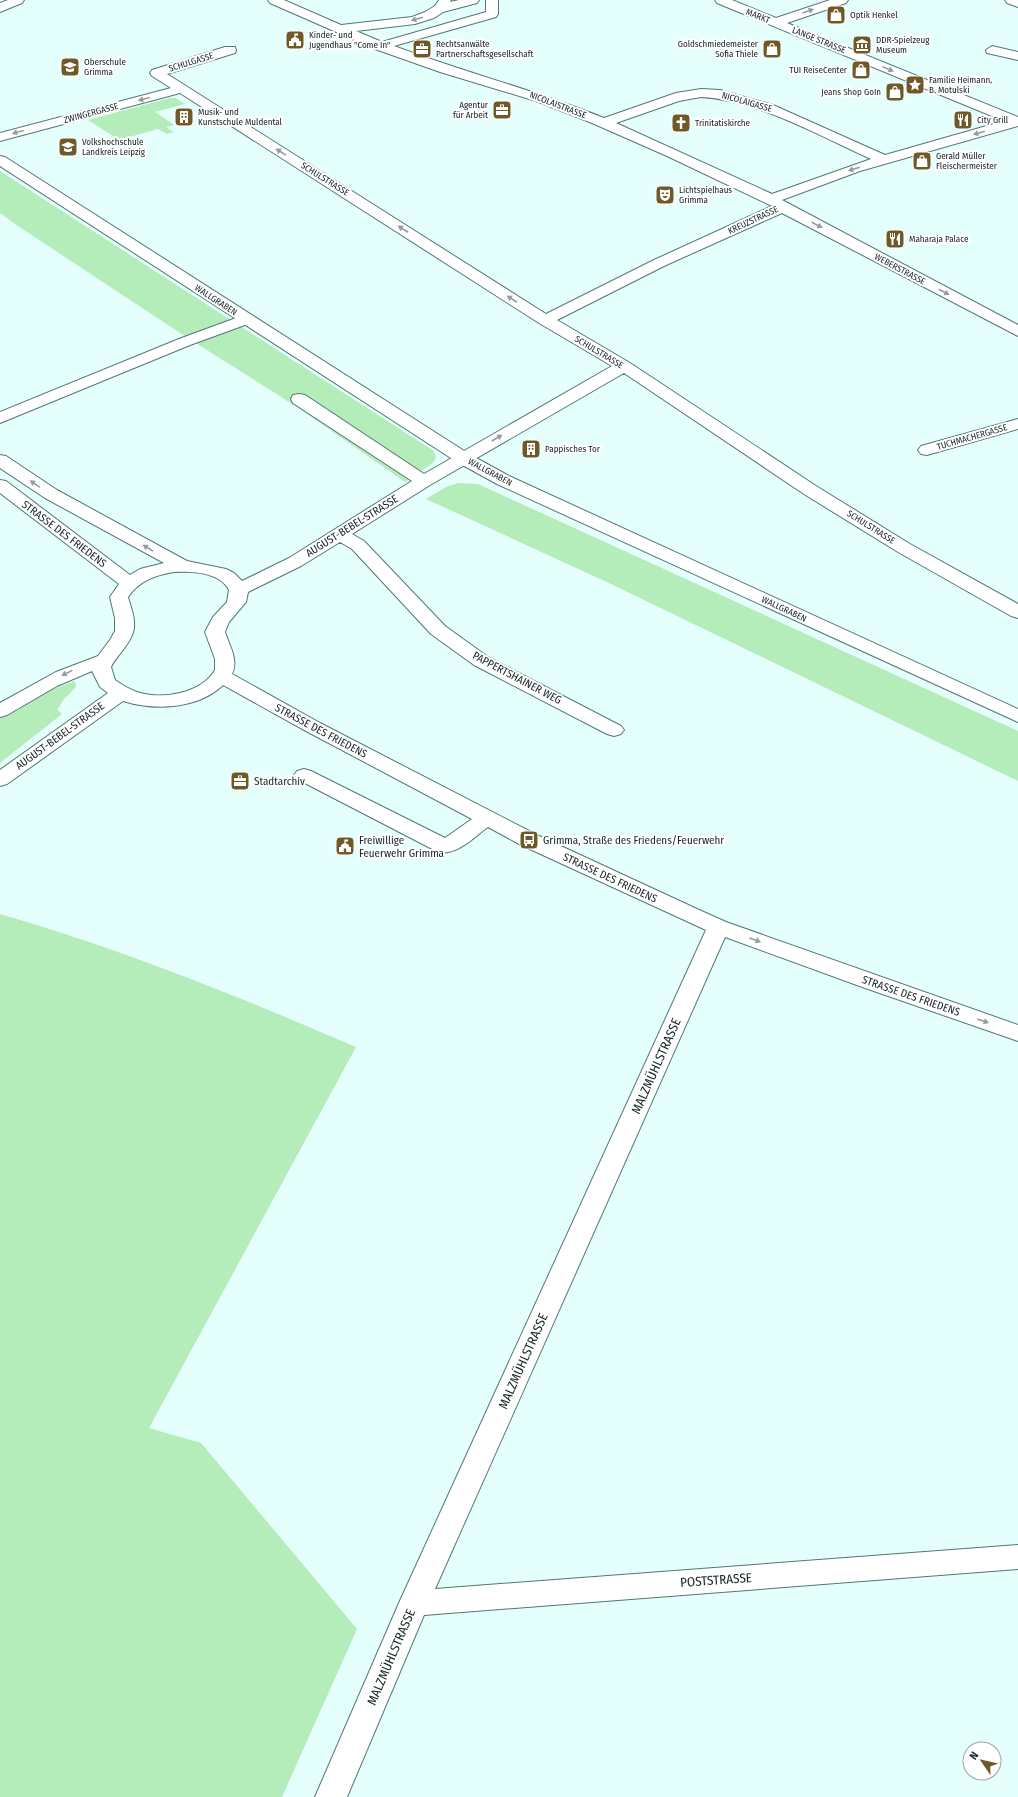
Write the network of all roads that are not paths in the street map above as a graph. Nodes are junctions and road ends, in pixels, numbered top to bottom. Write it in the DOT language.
graph roads {
  1 [pos="18,0"];
  2 [pos="276,0"];
  3 [pos="473,0"];
  4 [pos="492,0"];
  5 [pos="720,0"];
  6 [pos="842,0"];
  7 [pos="1011,0"];
  8 [pos="1018,3"];
  9 [pos="442,5"];
  10 [pos="0,8"];
  11 [pos="774,22"];
  12 [pos="339,30"];
  13 [pos="380,46"];
  14 [pos="230,50"];
  15 [pos="992,50"];
  16 [pos="1018,56"];
  17 [pos="182,89"];
  18 [pos="1018,107"];
  19 [pos="998,114"];
  20 [pos="1017,122"];
  21 [pos="603,123"];
  22 [pos="0,136"];
  23 [pos="0,160"];
  24 [pos="885,160"];
  25 [pos="777,203"];
  26 [pos="246,320"];
  27 [pos="545,320"];
  28 [pos="1018,331"];
  29 [pos="624,366"];
  30 [pos="299,399"];
  31 [pos="0,418"];
  32 [pos="1018,424"];
  33 [pos="926,450"];
  34 [pos="463,458"];
  35 [pos="0,460"];
  36 [pos="424,481"];
  37 [pos="0,485"];
  38 [pos="340,534"];
  39 [pos="183,566"];
  40 [pos="129,583"];
  41 [pos="238,590"];
  42 [pos="1018,612"];
  43 [pos="104,660"];
  44 [pos="222,676"];
  45 [pos="121,692"];
  46 [pos="0,710"];
  47 [pos="1018,716"];
  48 [pos="614,730"];
  49 [pos="304,775"];
  50 [pos="0,780"];
  51 [pos="487,818"];
  52 [pos="718,927"];
  53 [pos="1018,1033"];
  54 [pos="1018,1557"];
  55 [pos="414,1603"];
  56 [pos="331,1797"];
  1 -- 10 [label="street"];
  2 -- 12 [label="street, NICOLAISTRASSE"];
  3 -- 9 [label="street"];
  4 -- 13 [label="street"];
  5 -- 11 [label="street, MARKT"];
  11 -- 6 [label="street, MARKT, one-way"];
  7 -- 8 [label="street"];
  9 -- 12 [label="street, one-way"];
  11 -- 19 [label="street, LANGE STRASSE, one-way"];
  12 -- 13 [label="street, NICOLAISTRASSE"];
  13 -- 21 [label="street, NICOLAISTRASSE"];
  14 -- 17 [label="street, SCHULGASSE"];
  15 -- 16 [label="street"];
  17 -- 22 [label="street, ZWINGERGASSE, one-way"];
  27 -- 17 [label="street, SCHULSTRASSE, one-way"];
  18 -- 19 [label="street"];
  19 -- 20 [label="street, LANGE STRASSE"];
  20 -- 24 [label="street, KREUZSTRASSE, one-way"];
  21 -- 24 [label="street, NICOLAIGASSE"];
  21 -- 25 [label="street, NICOLAISTRASSE"];
  23 -- 26 [label="street, WALLGRABEN"];
  24 -- 25 [label="street, KREUZSTRASSE, one-way"];
  25 -- 27 [label="street, KREUZSTRASSE"];
  25 -- 28 [label="street, WEBERSTRASSE, one-way"];
  26 -- 31 [label="street"];
  26 -- 34 [label="street, WALLGRABEN"];
  27 -- 29 [label="street, SCHULSTRASSE"];
  34 -- 29 [label="street, one-way"];
  29 -- 42 [label="street, SCHULSTRASSE"];
  30 -- 36 [label="street"];
  32 -- 33 [label="street, TUCHMACHERGASSE"];
  34 -- 36 [label="street, AUGUST-BEBEL-STRASSE"];
  34 -- 47 [label="street, WALLGRABEN"];
  39 -- 35 [label="street, one-way"];
  36 -- 38 [label="street, AUGUST-BEBEL-STRASSE"];
  37 -- 40 [label="street, STRASSE DES FRIEDENS"];
  38 -- 41 [label="street, AUGUST-BEBEL-STRASSE"];
  38 -- 48 [label="street, PAPPERTSHAINER WEG"];
  39 -- 40 [label="street"];
  39 -- 41 [label="street"];
  40 -- 43 [label="street"];
  41 -- 44 [label="street"];
  43 -- 45 [label="street"];
  43 -- 46 [label="street, one-way"];
  44 -- 45 [label="street"];
  44 -- 51 [label="street, STRASSE DES FRIEDENS"];
  45 -- 50 [label="street, AUGUST-BEBEL-STRASSE"];
  49 -- 51 [label="street"];
  51 -- 52 [label="street, STRASSE DES FRIEDENS"];
  52 -- 53 [label="street, STRASSE DES FRIEDENS, one-way"];
  52 -- 55 [label="street, MALZMÜHLSTRASSE"];
  54 -- 55 [label="street, POSTSTRASSE"];
  55 -- 56 [label="street, MALZMÜHLSTRASSE"];
}
